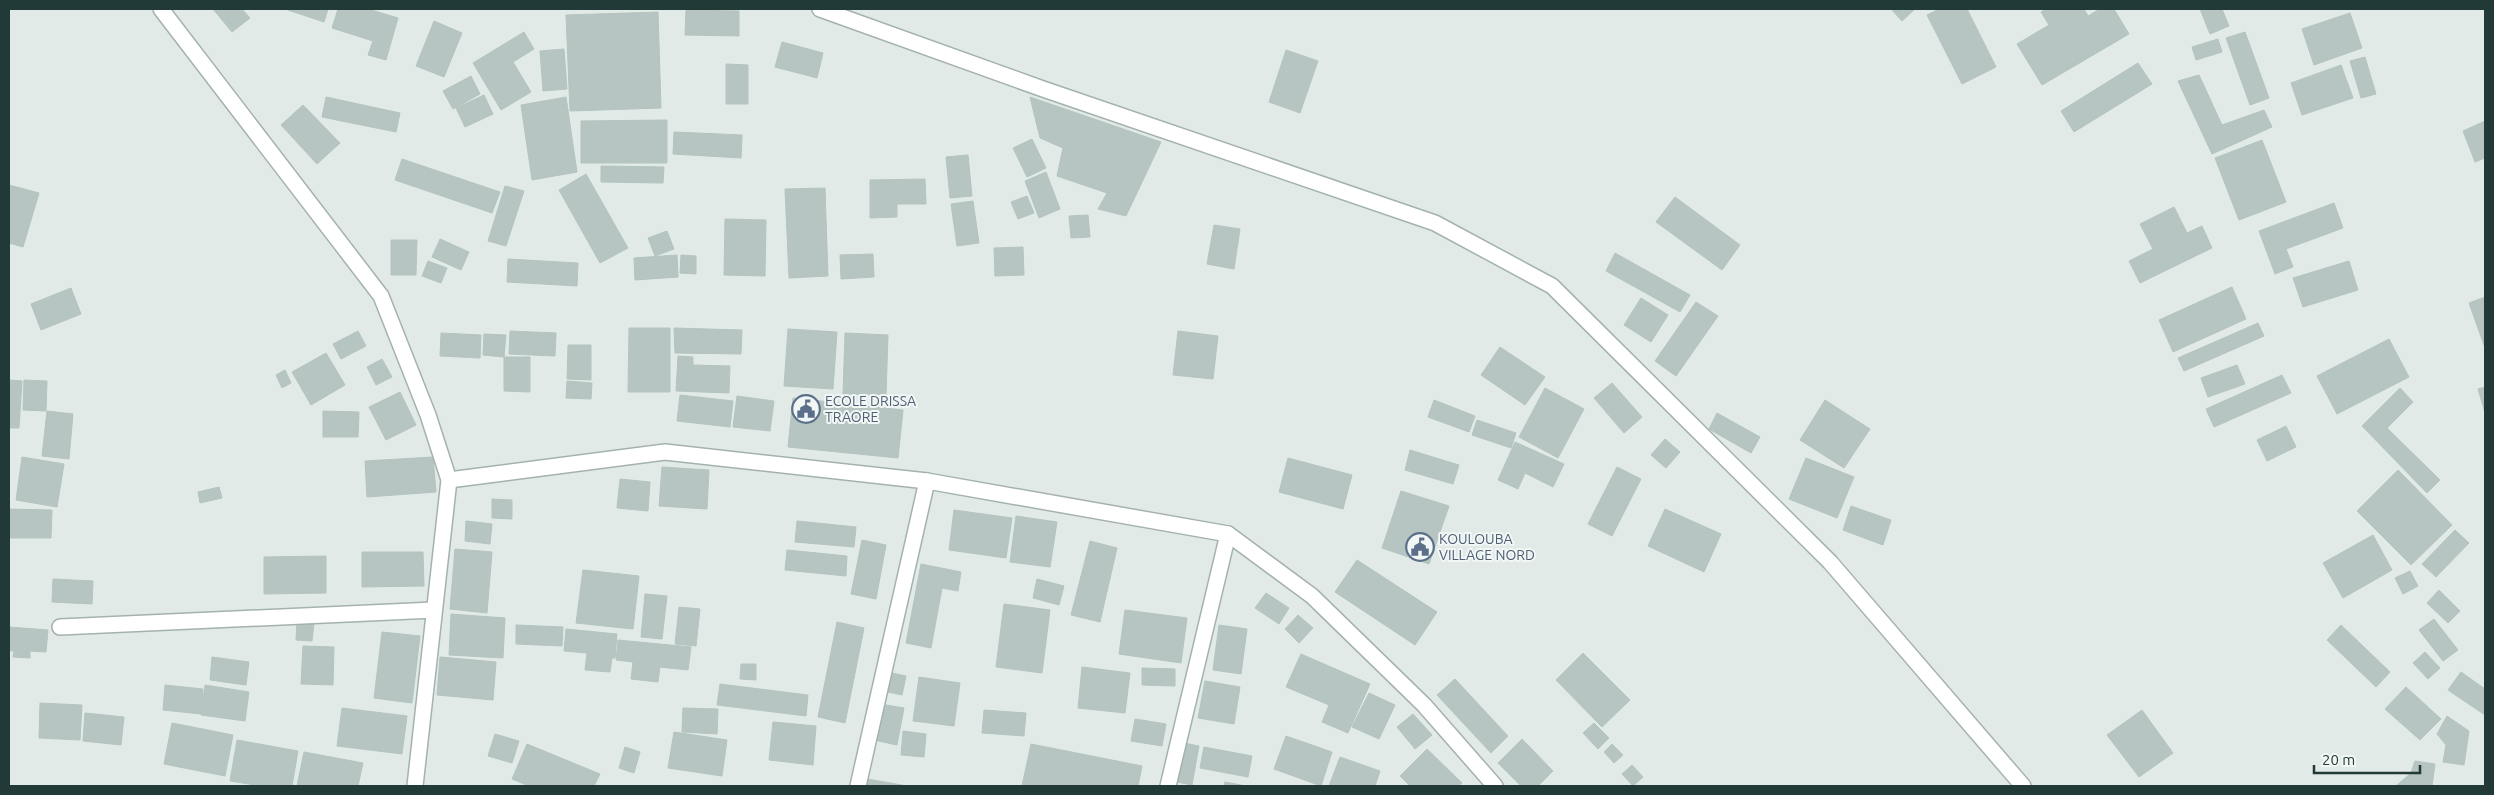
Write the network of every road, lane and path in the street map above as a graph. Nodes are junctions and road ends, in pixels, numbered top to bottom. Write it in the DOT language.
graph roads {
  1 [pos="161,9"];
  2 [pos="820,9"];
  3 [pos="449,480"];
  4 [pos="927,481"];
  5 [pos="1228,534"];
  6 [pos="434,610"];
  7 [pos="60,627"];
  8 [pos="415,786"];
  9 [pos="858,786"];
  10 [pos="1168,786"];
  11 [pos="1495,786"];
  12 [pos="2023,786"];
  1 -- 3 [label="street"];
  2 -- 12 [label="street"];
  3 -- 4 [label="street"];
  3 -- 6 [label="street"];
  4 -- 5 [label="street"];
  4 -- 9 [label="street"];
  5 -- 10 [label="street"];
  5 -- 11 [label="street"];
  6 -- 7 [label="street"];
  6 -- 8 [label="street"];
}
